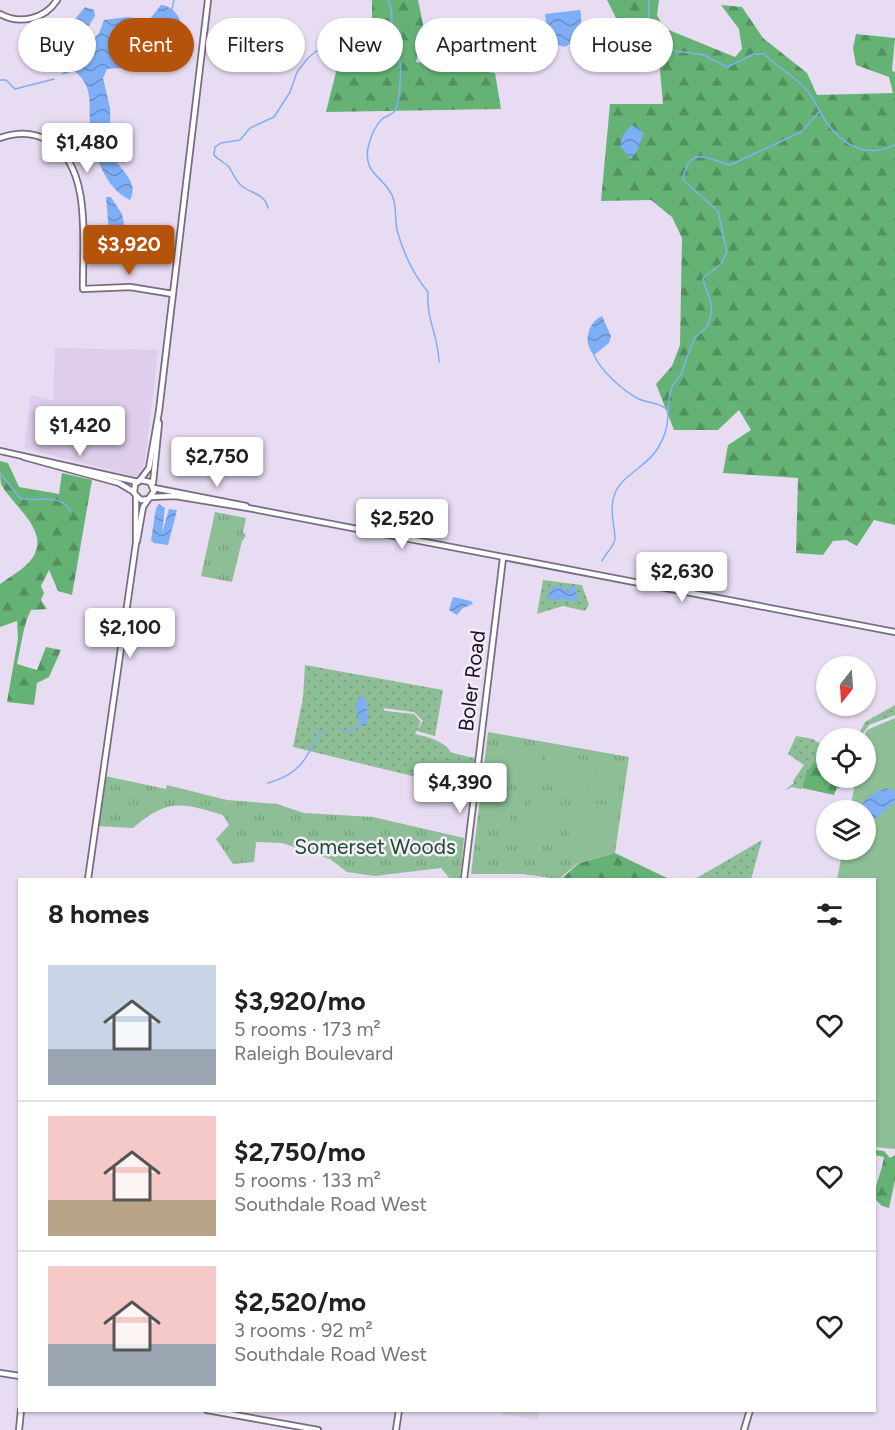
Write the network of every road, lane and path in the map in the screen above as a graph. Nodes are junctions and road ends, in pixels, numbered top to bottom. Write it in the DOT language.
graph roads {
  1 [pos="57,0"];
  2 [pos="208,0"];
  3 [pos="0,14"];
  4 [pos="0,138"];
  5 [pos="173,294"];
  6 [pos="159,411"];
  7 [pos="0,451"];
  8 [pos="21,456"];
  9 [pos="139,481"];
  10 [pos="154,487"];
  11 [pos="135,494"];
  12 [pos="150,498"];
  13 [pos="248,508"];
  14 [pos="136,543"];
  15 [pos="503,558"];
  16 [pos="895,632"];
  17 [pos="88,878"];
  18 [pos="464,878"];
  19 [pos="0,1373"];
  20 [pos="18,1376"];
  21 [pos="21,1412"];
  22 [pos="218,1412"];
  23 [pos="399,1412"];
  24 [pos="749,1412"];
  25 [pos="19,1430"];
  26 [pos="318,1430"];
  27 [pos="396,1430"];
  28 [pos="744,1430"];
  1 -- 3 [label="main road"];
  2 -- 5 [label="main road"];
  4 -- 5 [label="main road"];
  5 -- 6 [label="main road"];
  6 -- 9 [label="main road"];
  6 -- 10 [label="main road"];
  7 -- 8 [label="main road"];
  8 -- 9 [label="main road"];
  8 -- 11 [label="main road"];
  9 -- 10 [label="main road"];
  9 -- 11 [label="main road"];
  10 -- 12 [label="main road"];
  10 -- 13 [label="main road"];
  11 -- 12 [label="main road"];
  11 -- 14 [label="main road"];
  12 -- 13 [label="main road"];
  12 -- 14 [label="main road"];
  13 -- 15 [label="main road"];
  14 -- 17 [label="main road"];
  15 -- 16 [label="main road"];
  15 -- 18 [label="main road, Boler Road"];
  19 -- 20 [label="main road"];
  21 -- 25 [label="main road"];
  22 -- 26 [label="main road"];
  23 -- 27 [label="main road"];
  24 -- 28 [label="main road"];
}
